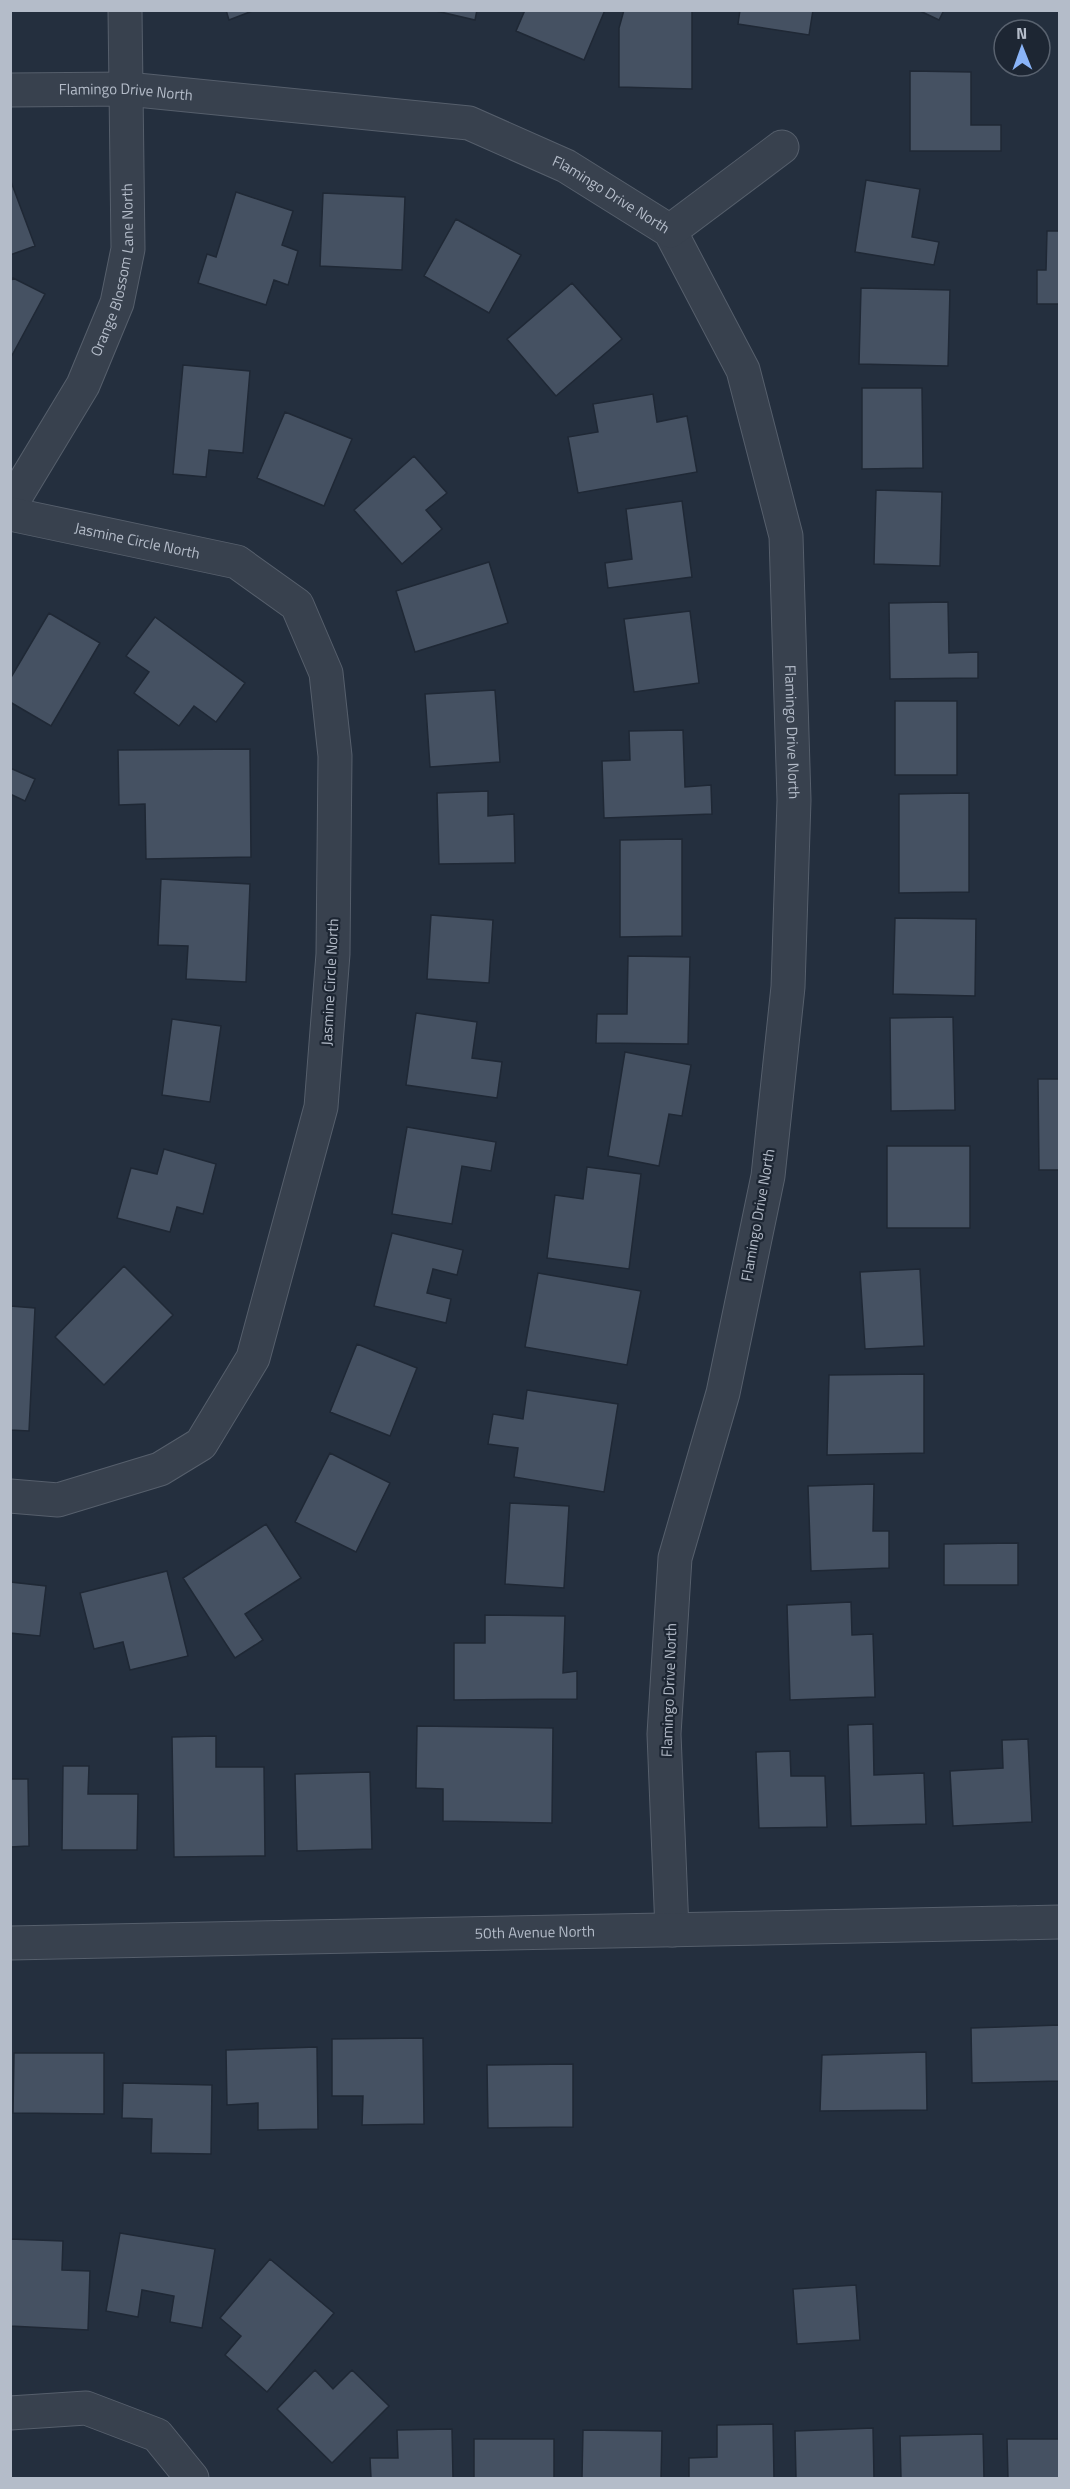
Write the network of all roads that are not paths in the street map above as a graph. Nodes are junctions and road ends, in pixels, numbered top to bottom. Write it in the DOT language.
graph roads {
  1 [pos="126,10"];
  2 [pos="127,89"];
  3 [pos="10,90"];
  4 [pos="782,147"];
  5 [pos="670,231"];
  6 [pos="10,506"];
  7 [pos="10,514"];
  8 [pos="10,1496"];
  9 [pos="1059,1922"];
  10 [pos="672,1930"];
  11 [pos="10,1943"];
  12 [pos="10,2413"];
  13 [pos="192,2478"];
  1 -- 2 [label="street, Orange Blossom Lane North"];
  2 -- 3 [label="street, Flamingo Drive North"];
  2 -- 5 [label="street, Flamingo Drive North"];
  2 -- 6 [label="street, Orange Blossom Lane North"];
  4 -- 5 [label="street"];
  5 -- 10 [label="street, Flamingo Drive North"];
  7 -- 8 [label="street, Jasmine Circle North"];
  9 -- 10 [label="street, 50th Avenue North"];
  10 -- 11 [label="street, 50th Avenue North"];
  12 -- 13 [label="street"];
}
